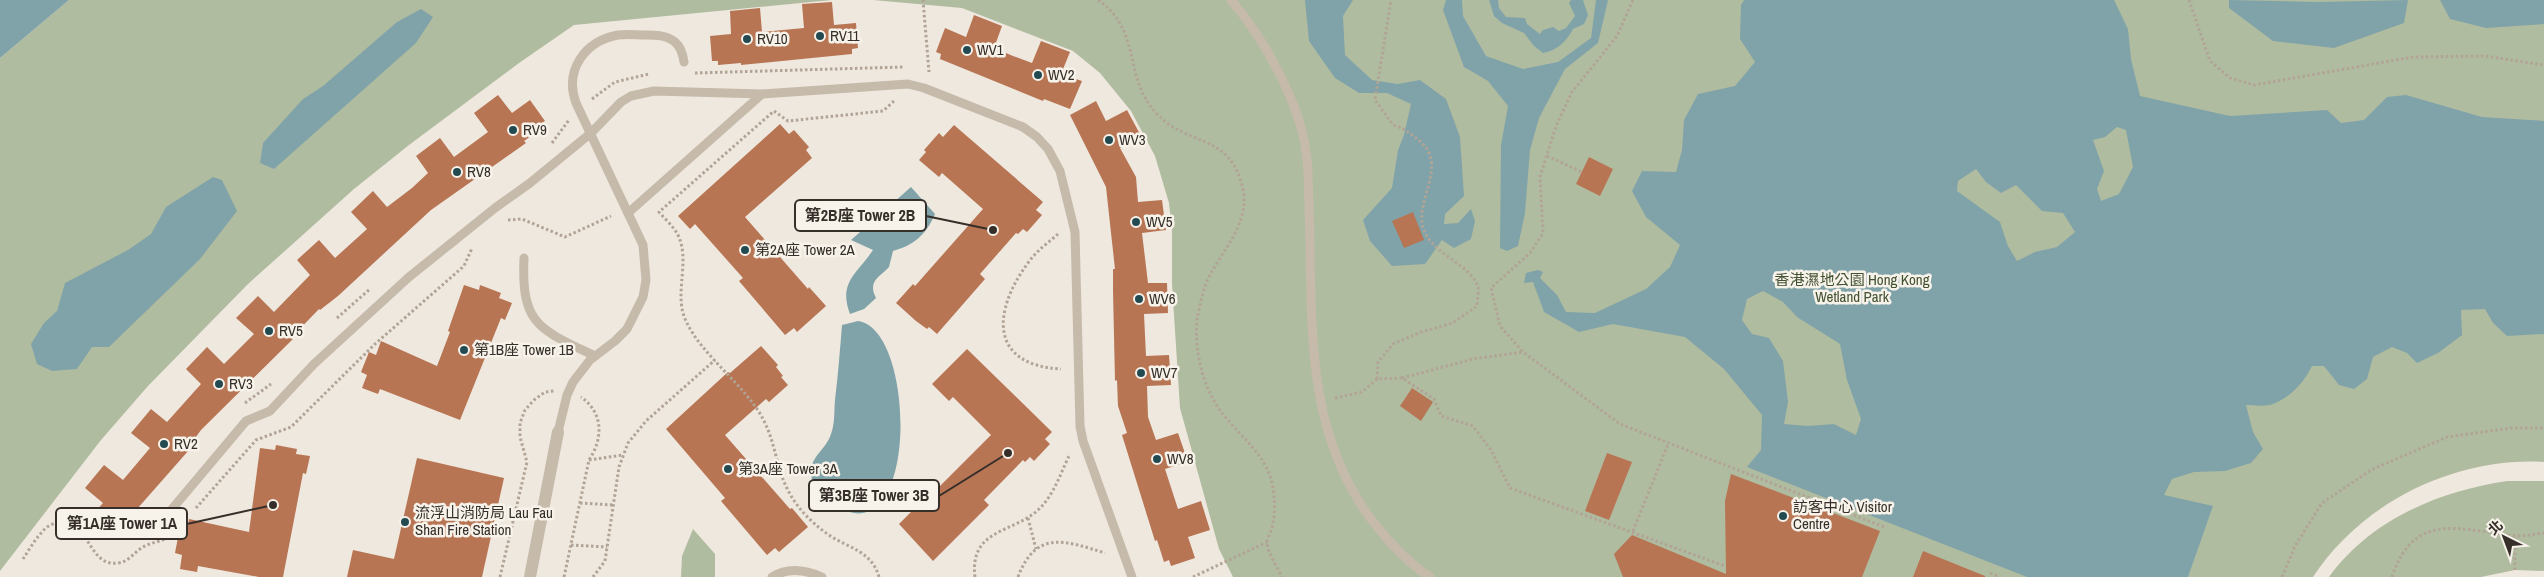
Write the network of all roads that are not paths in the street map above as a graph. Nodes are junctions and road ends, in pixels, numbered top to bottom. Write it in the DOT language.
graph roads {
  1 [pos="1232,0"];
  2 [pos="684,62"];
  3 [pos="762,94"];
  4 [pos="591,133"];
  5 [pos="628,213"];
  6 [pos="524,258"];
  7 [pos="595,356"];
  8 [pos="558,432"];
  9 [pos="162,521"];
  10 [pos="530,577"];
  11 [pos="772,577"];
  12 [pos="822,577"];
  13 [pos="1132,577"];
  14 [pos="1430,577"];
  1 -- 14 [label="lane"];
  2 -- 4 [label="lane"];
  3 -- 4 [label="lane"];
  3 -- 5 [label="lane"];
  3 -- 13 [label="lane"];
  4 -- 5 [label="lane"];
  4 -- 9 [label="lane"];
  5 -- 7 [label="lane"];
  6 -- 7 [label="lane"];
  7 -- 8 [label="lane"];
  8 -- 10 [label="street"];
  11 -- 12 [label="lane"];
}
